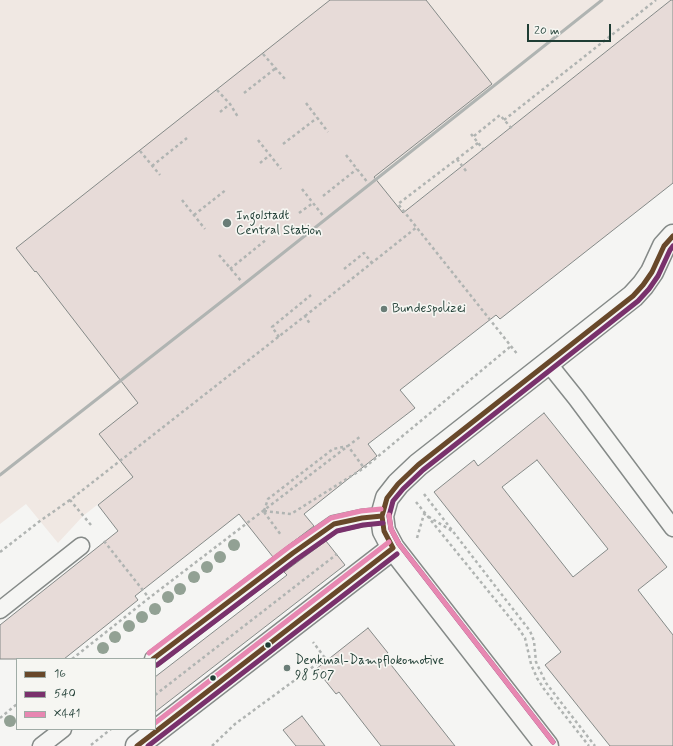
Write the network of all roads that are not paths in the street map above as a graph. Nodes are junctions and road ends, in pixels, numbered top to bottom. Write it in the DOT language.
graph roads {
  1 [pos="673,237"];
  2 [pos="541,369"];
  3 [pos="382,516"];
  4 [pos="673,528"];
  5 [pos="81,546"];
  6 [pos="393,548"];
  7 [pos="0,610"];
  8 [pos="154,658"];
  9 [pos="62,730"];
  10 [pos="41,746"];
  11 [pos="137,746"];
  12 [pos="547,746"];
  1 -- 2 [label="street"];
  2 -- 3 [label="street"];
  2 -- 4 [label="lane"];
  3 -- 6 [label="street"];
  3 -- 8 [label="lane"];
  5 -- 7 [label="lane"];
  6 -- 11 [label="street"];
  6 -- 12 [label="street"];
  9 -- 10 [label="lane"];
}
